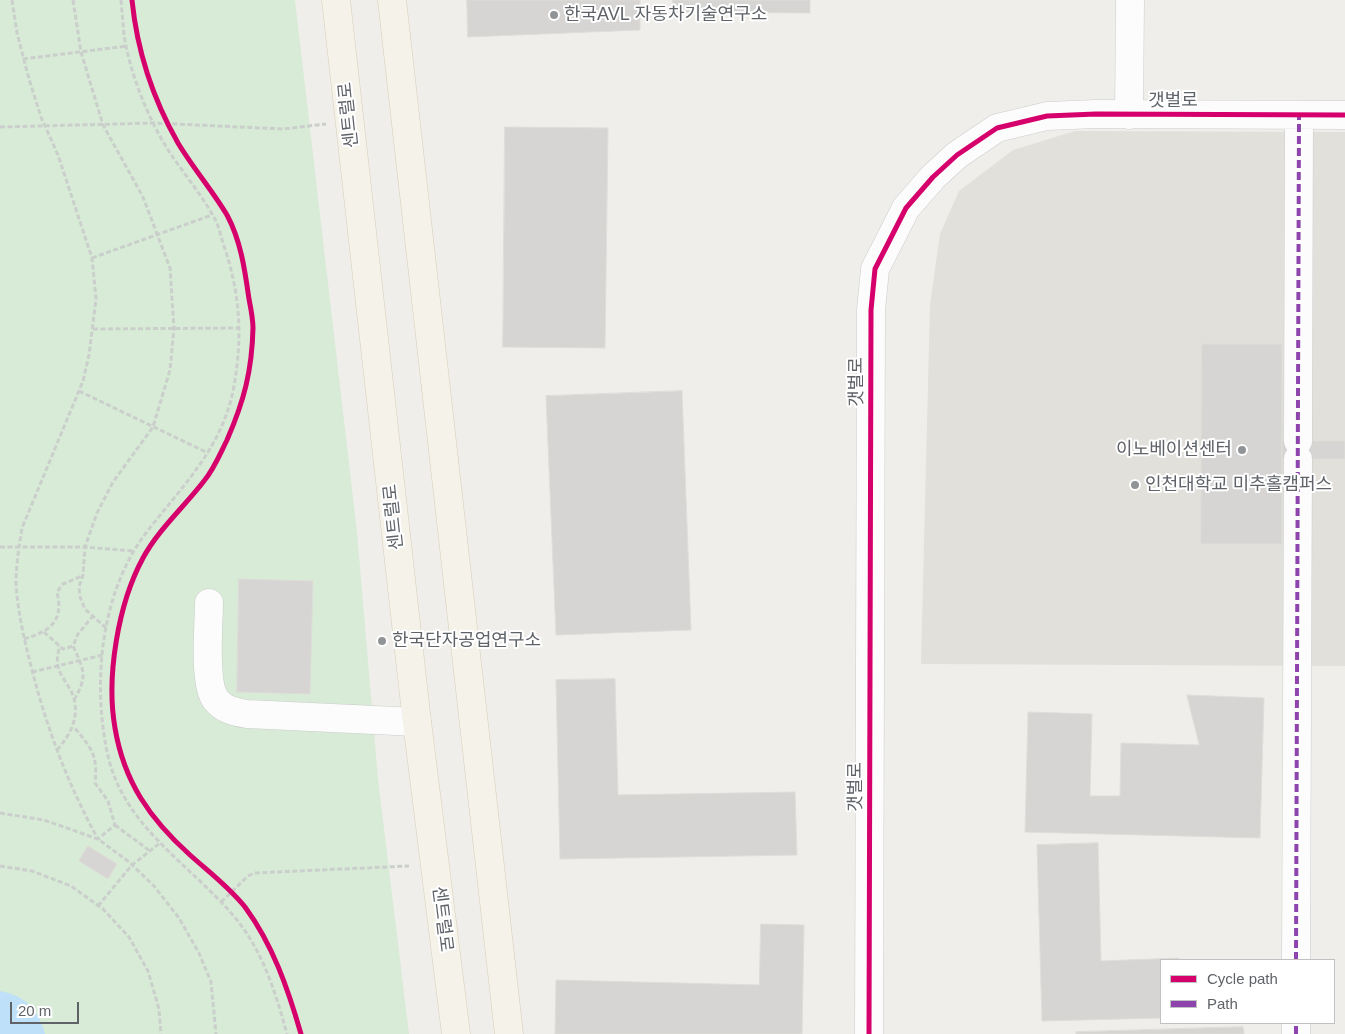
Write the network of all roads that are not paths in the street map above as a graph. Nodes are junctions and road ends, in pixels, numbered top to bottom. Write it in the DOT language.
graph roads {
  1 [pos="336,0"];
  2 [pos="392,0"];
  3 [pos="1130,0"];
  4 [pos="1129,115"];
  5 [pos="1299,116"];
  6 [pos="1345,116"];
  7 [pos="209,603"];
  8 [pos="418,722"];
  9 [pos="1296,959"];
  10 [pos="456,1034"];
  11 [pos="509,1034"];
  12 [pos="869,1034"];
  1 -- 8 [label="main road, 센트럴로"];
  2 -- 11 [label="main road"];
  3 -- 4 [label="street"];
  4 -- 5 [label="street, 갯벌로"];
  4 -- 12 [label="street, 갯벌로"];
  5 -- 6 [label="street, 갯벌로"];
  5 -- 9 [label="street"];
  7 -- 8 [label="street"];
  8 -- 10 [label="main road, 센트럴로"];
}
